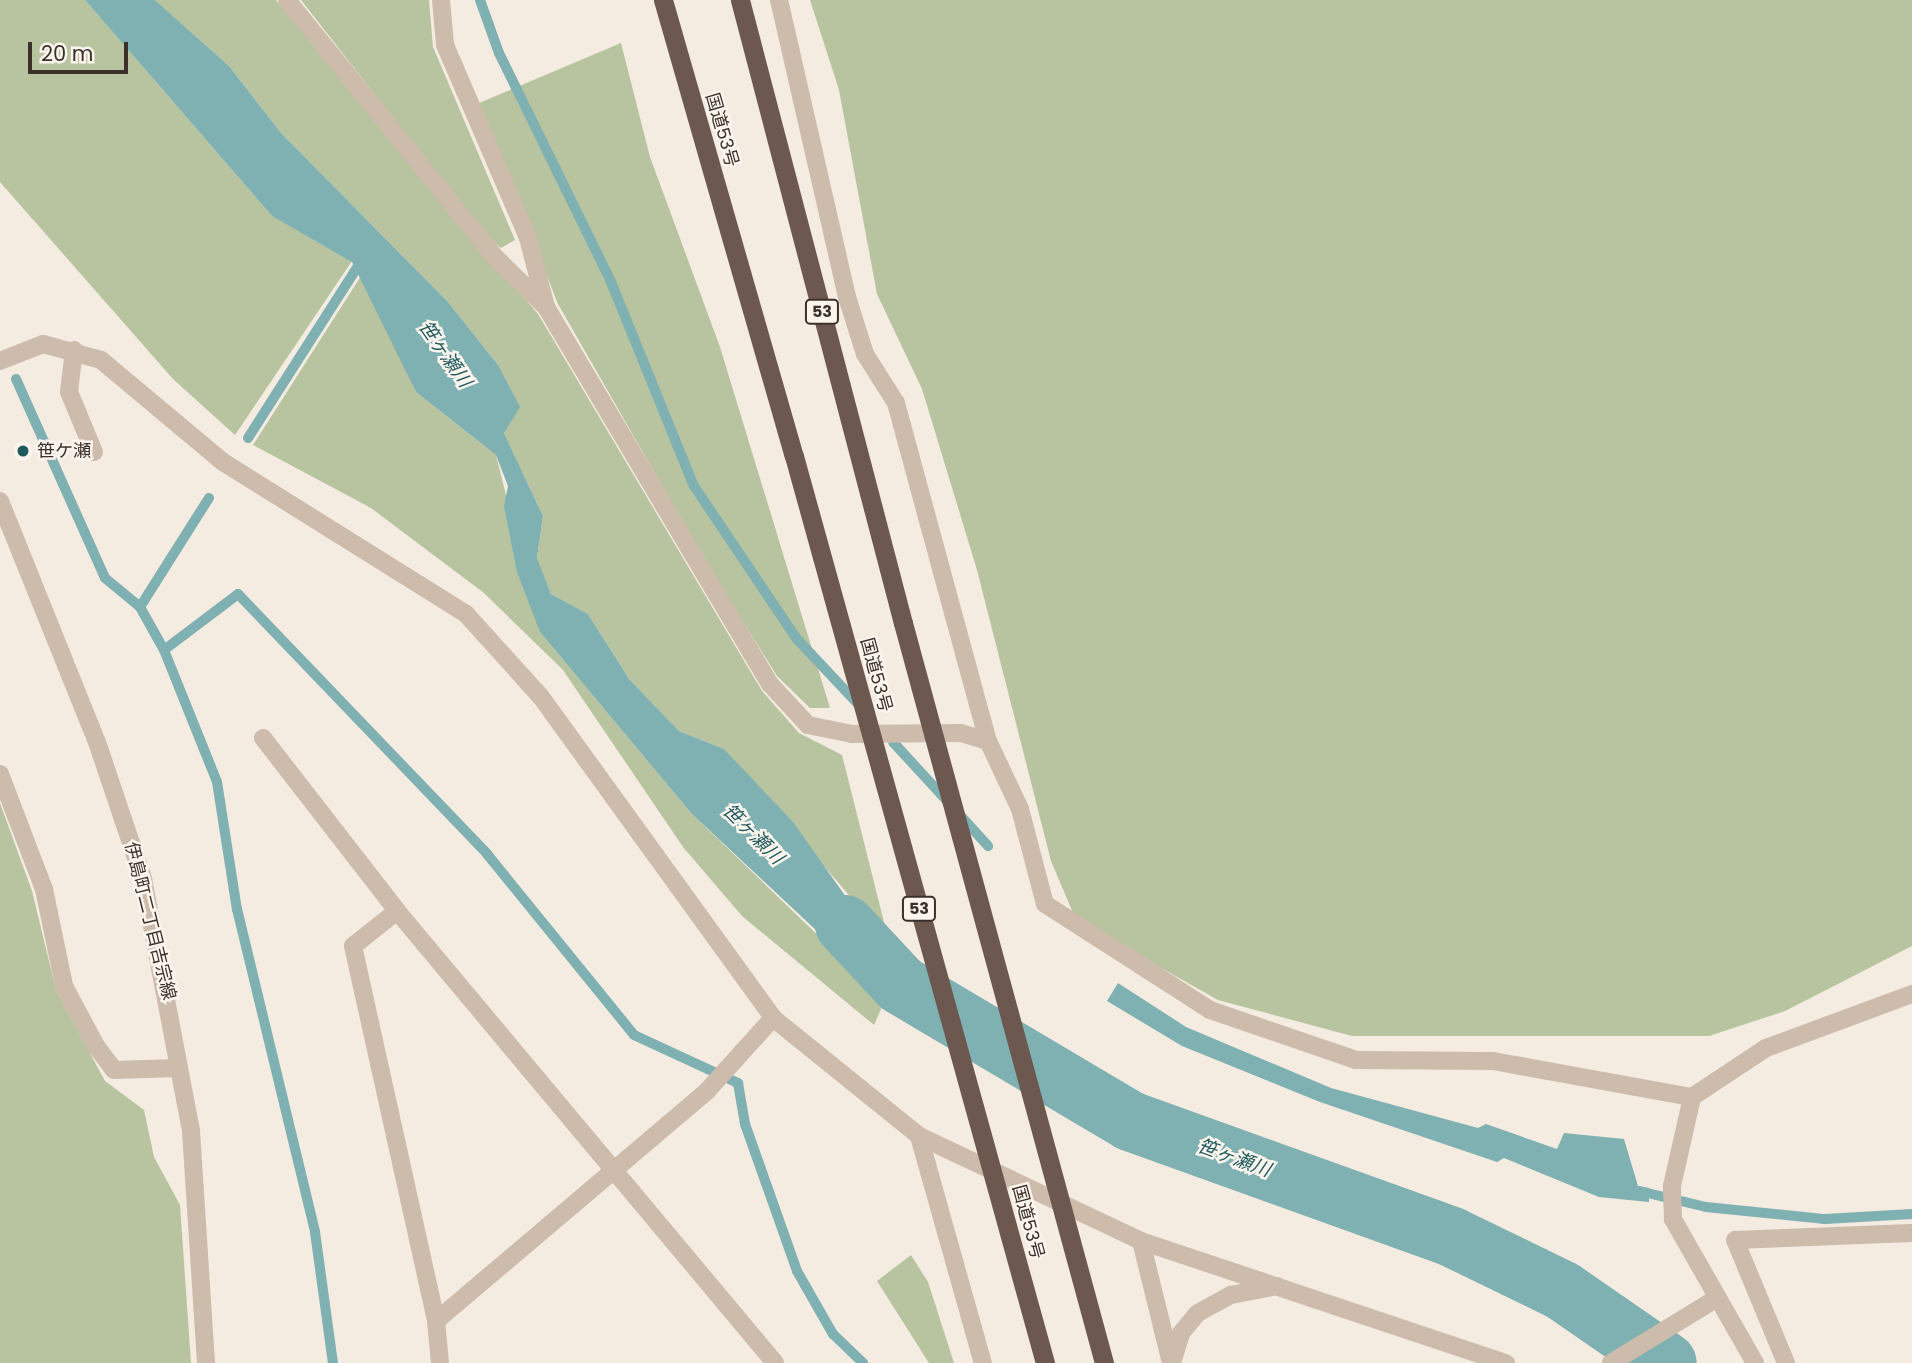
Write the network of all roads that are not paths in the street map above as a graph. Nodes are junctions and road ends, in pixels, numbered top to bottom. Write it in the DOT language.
graph roads {
  1 [pos="287,0"];
  2 [pos="441,0"];
  3 [pos="663,0"];
  4 [pos="740,0"];
  5 [pos="779,0"];
  6 [pos="547,307"];
  7 [pos="74,349"];
  8 [pos="0,362"];
  9 [pos="94,452"];
  10 [pos="0,501"];
  11 [pos="263,738"];
  12 [pos="988,741"];
  13 [pos="0,774"];
  14 [pos="397,911"];
  15 [pos="1912,994"];
  16 [pos="773,1018"];
  17 [pos="179,1068"];
  18 [pos="1692,1097"];
  19 [pos="919,1136"];
  20 [pos="616,1167"];
  21 [pos="1912,1233"];
  22 [pos="1141,1241"];
  23 [pos="1277,1286"];
  24 [pos="1717,1298"];
  25 [pos="436,1321"];
  26 [pos="206,1363"];
  27 [pos="440,1363"];
  28 [pos="775,1363"];
  29 [pos="983,1363"];
  30 [pos="1045,1363"];
  31 [pos="1104,1363"];
  32 [pos="1172,1363"];
  33 [pos="1506,1363"];
  34 [pos="1611,1363"];
  35 [pos="1755,1363"];
  36 [pos="1786,1363"];
  1 -- 6 [label="street"];
  2 -- 6 [label="street"];
  3 -- 30 [label="highway, 国道53号 / 53, bridge"];
  4 -- 31 [label="highway, 国道53号 / 53, bridge"];
  5 -- 12 [label="street"];
  6 -- 12 [label="street"];
  7 -- 8 [label="street"];
  7 -- 9 [label="street"];
  7 -- 16 [label="street"];
  10 -- 17 [label="street, 伊島町二丁目吉宗線"];
  11 -- 14 [label="street"];
  12 -- 18 [label="street"];
  13 -- 17 [label="street"];
  14 -- 20 [label="street"];
  14 -- 25 [label="street"];
  15 -- 18 [label="street"];
  16 -- 19 [label="street"];
  16 -- 20 [label="street"];
  17 -- 26 [label="street, 伊島町二丁目吉宗線"];
  18 -- 24 [label="street"];
  19 -- 22 [label="street"];
  19 -- 29 [label="street"];
  20 -- 25 [label="street"];
  20 -- 28 [label="street"];
  21 -- 36 [label="street"];
  22 -- 23 [label="street"];
  22 -- 32 [label="street"];
  23 -- 32 [label="street"];
  23 -- 33 [label="street"];
  24 -- 34 [label="street"];
  24 -- 35 [label="street"];
  25 -- 27 [label="street"];
}
